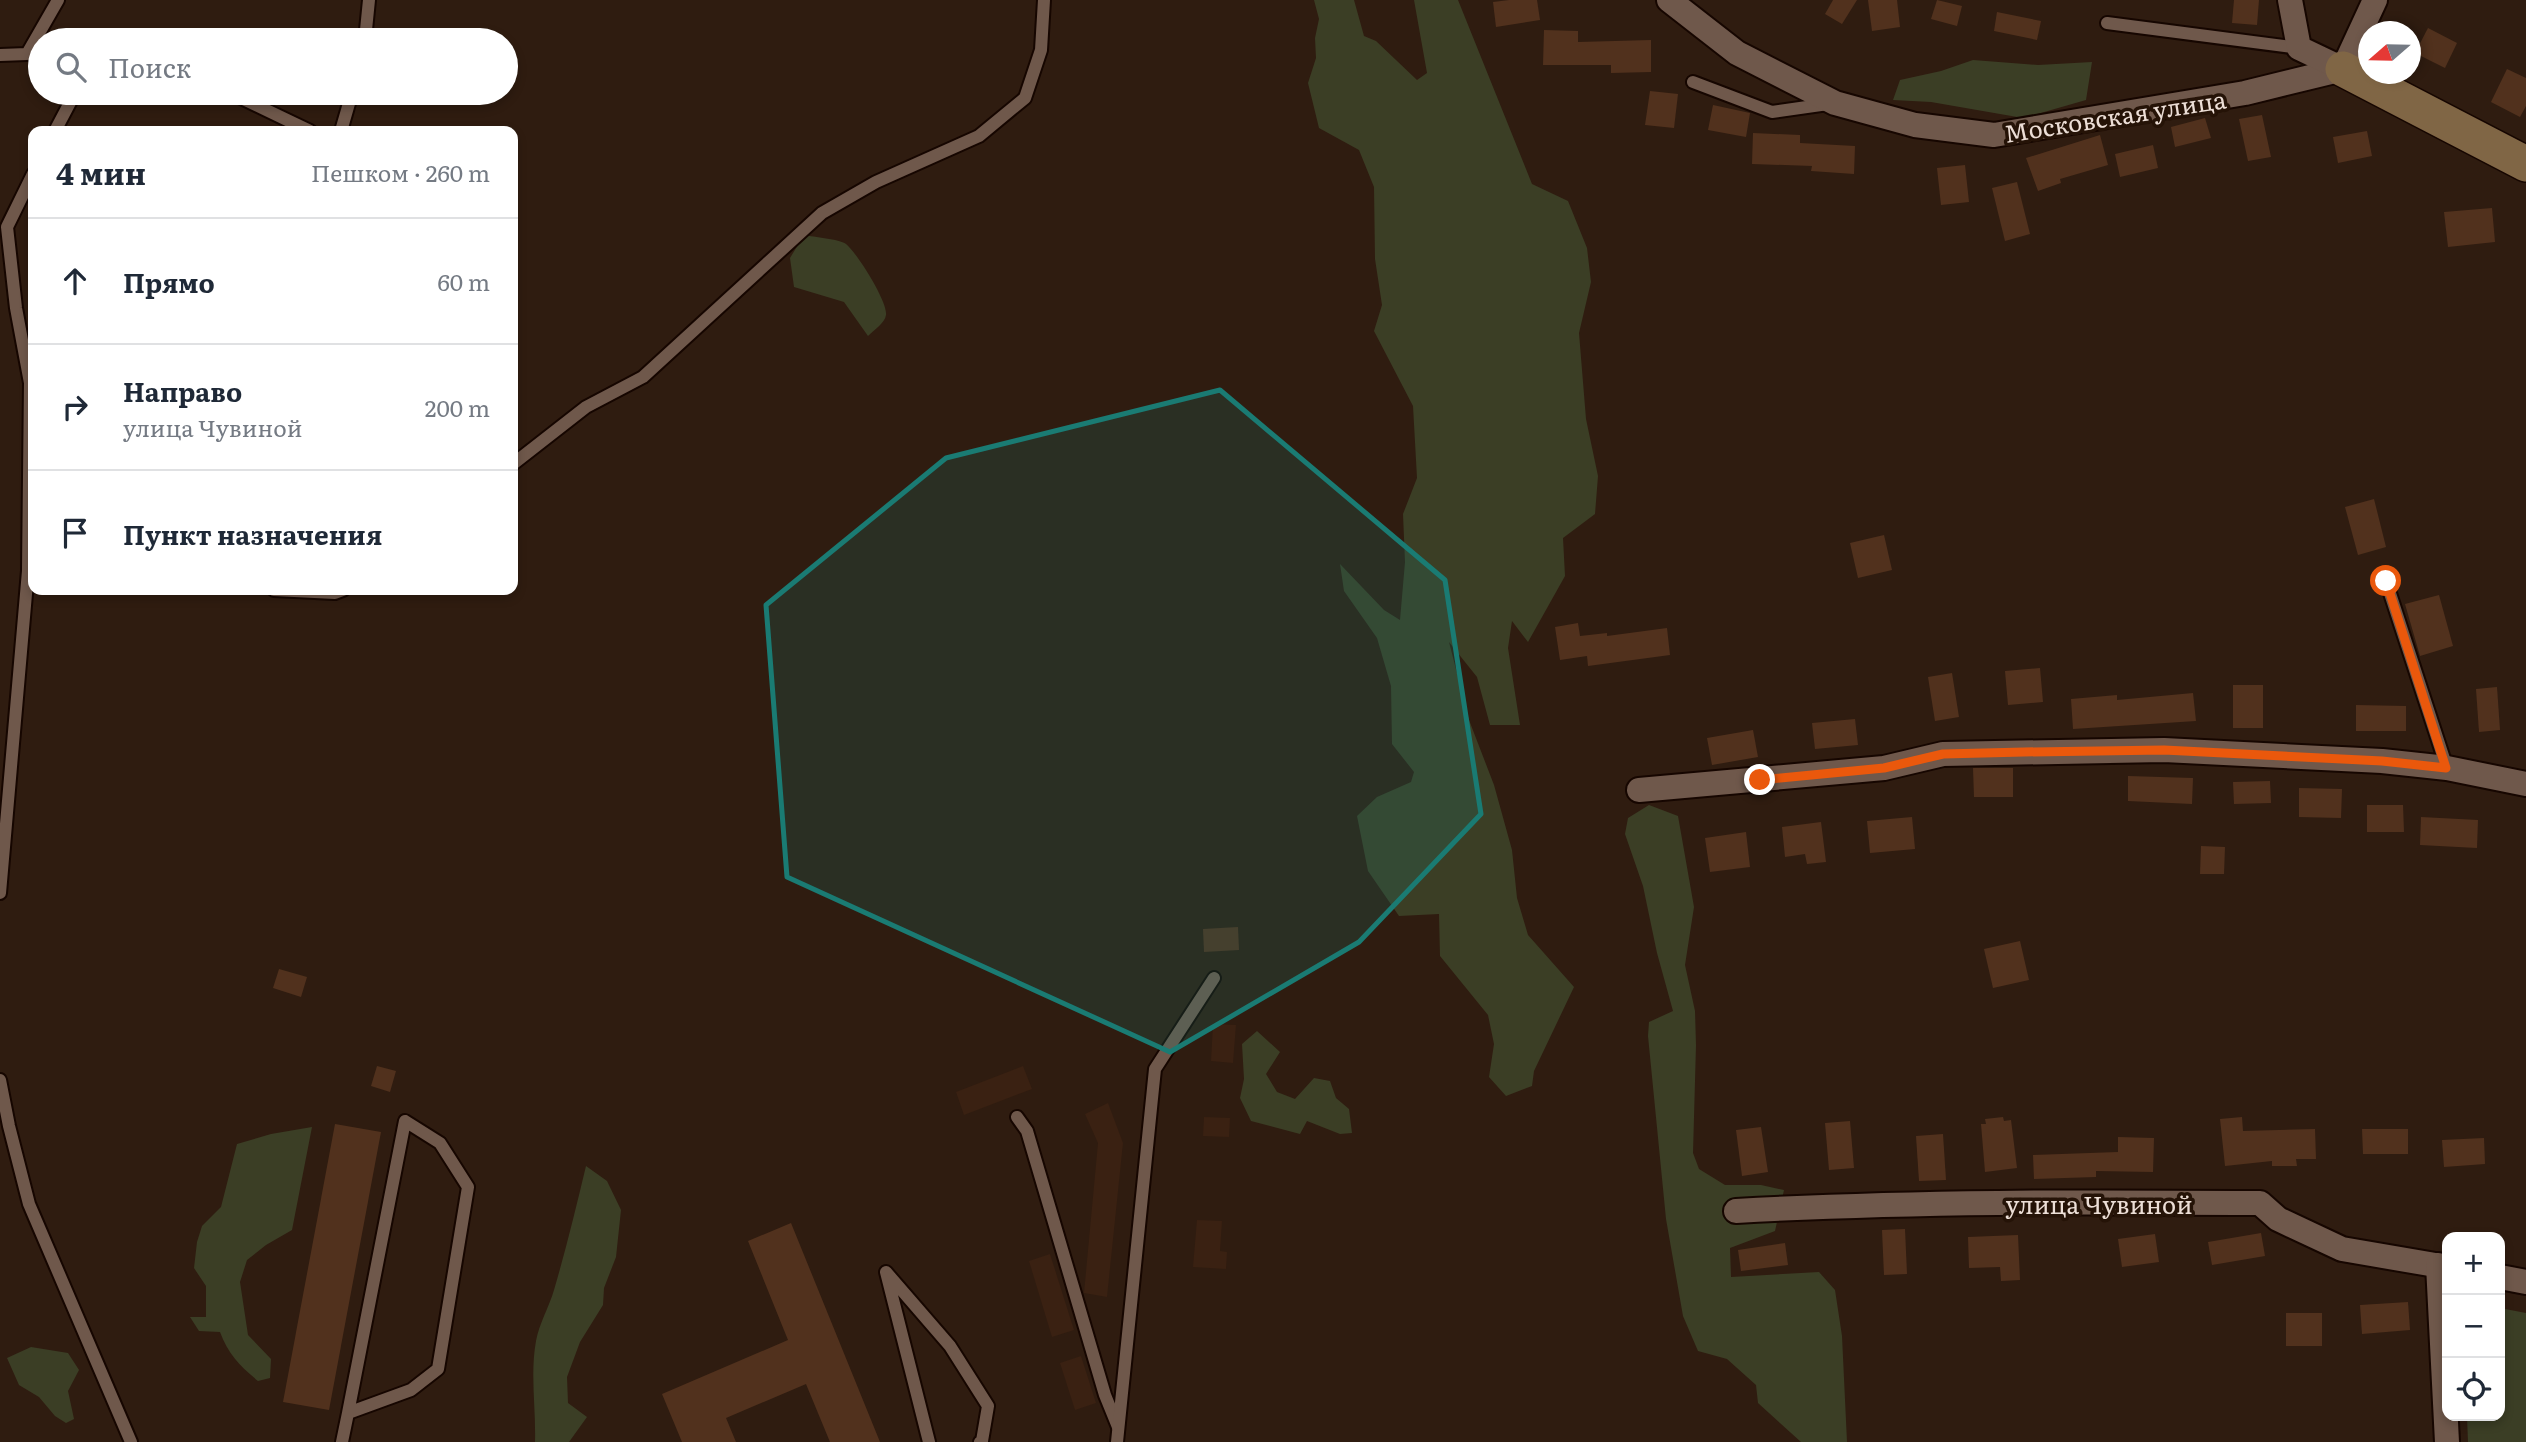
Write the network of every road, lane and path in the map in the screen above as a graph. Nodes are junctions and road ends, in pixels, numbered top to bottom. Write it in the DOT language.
graph roads {
  1 [pos="58,0"];
  2 [pos="369,0"];
  3 [pos="1044,0"];
  4 [pos="1669,0"];
  5 [pos="2290,0"];
  6 [pos="2375,0"];
  7 [pos="2107,23"];
  8 [pos="42,28"];
  9 [pos="366,28"];
  10 [pos="2299,48"];
  11 [pos="28,52"];
  12 [pos="0,55"];
  13 [pos="2343,69"];
  14 [pos="1693,82"];
  15 [pos="1835,103"];
  16 [pos="69,105"];
  17 [pos="256,105"];
  18 [pos="349,105"];
  19 [pos="58,126"];
  20 [pos="300,126"];
  21 [pos="342,126"];
  22 [pos="2526,164"];
  23 [pos="28,184"];
  24 [pos="28,372"];
  25 [pos="518,460"];
  26 [pos="2386,581"];
  27 [pos="29,595"];
  28 [pos="2446,768"];
  29 [pos="2526,784"];
  30 [pos="1639,790"];
  31 [pos="0,893"];
  32 [pos="1214,978"];
  33 [pos="0,1080"];
  34 [pos="1017,1117"];
  35 [pos="1737,1211"];
  36 [pos="2442,1266"];
  37 [pos="2505,1279"];
  38 [pos="2526,1282"];
  39 [pos="2443,1295"];
  40 [pos="348,1413"];
  41 [pos="1118,1436"];
  42 [pos="131,1442"];
  43 [pos="342,1442"];
  44 [pos="929,1442"];
  45 [pos="980,1442"];
  46 [pos="2447,1442"];
  1 -- 8 [label="lane"];
  2 -- 9 [label="lane"];
  3 -- 25 [label="lane"];
  4 -- 15 [label="street, Московская улица"];
  5 -- 10 [label="street"];
  6 -- 13 [label="street"];
  7 -- 10 [label="lane"];
  10 -- 13 [label="street"];
  11 -- 12 [label="lane"];
  13 -- 15 [label="street, Московская улица"];
  13 -- 22 [label="street"];
  14 -- 15 [label="lane"];
  16 -- 19 [label="lane"];
  17 -- 20 [label="lane"];
  18 -- 21 [label="lane"];
  23 -- 24 [label="lane"];
  26 -- 28 [label="lane"];
  27 -- 31 [label="lane"];
  28 -- 29 [label="street"];
  28 -- 30 [label="street"];
  32 -- 41 [label="lane"];
  33 -- 42 [label="lane"];
  34 -- 41 [label="lane"];
  35 -- 36 [label="street, улица Чувиной"];
  37 -- 38 [label="street"];
  39 -- 46 [label="street"];
  40 -- 40 [label="lane"];
  40 -- 43 [label="lane"];
  44 -- 45 [label="lane"];
}
